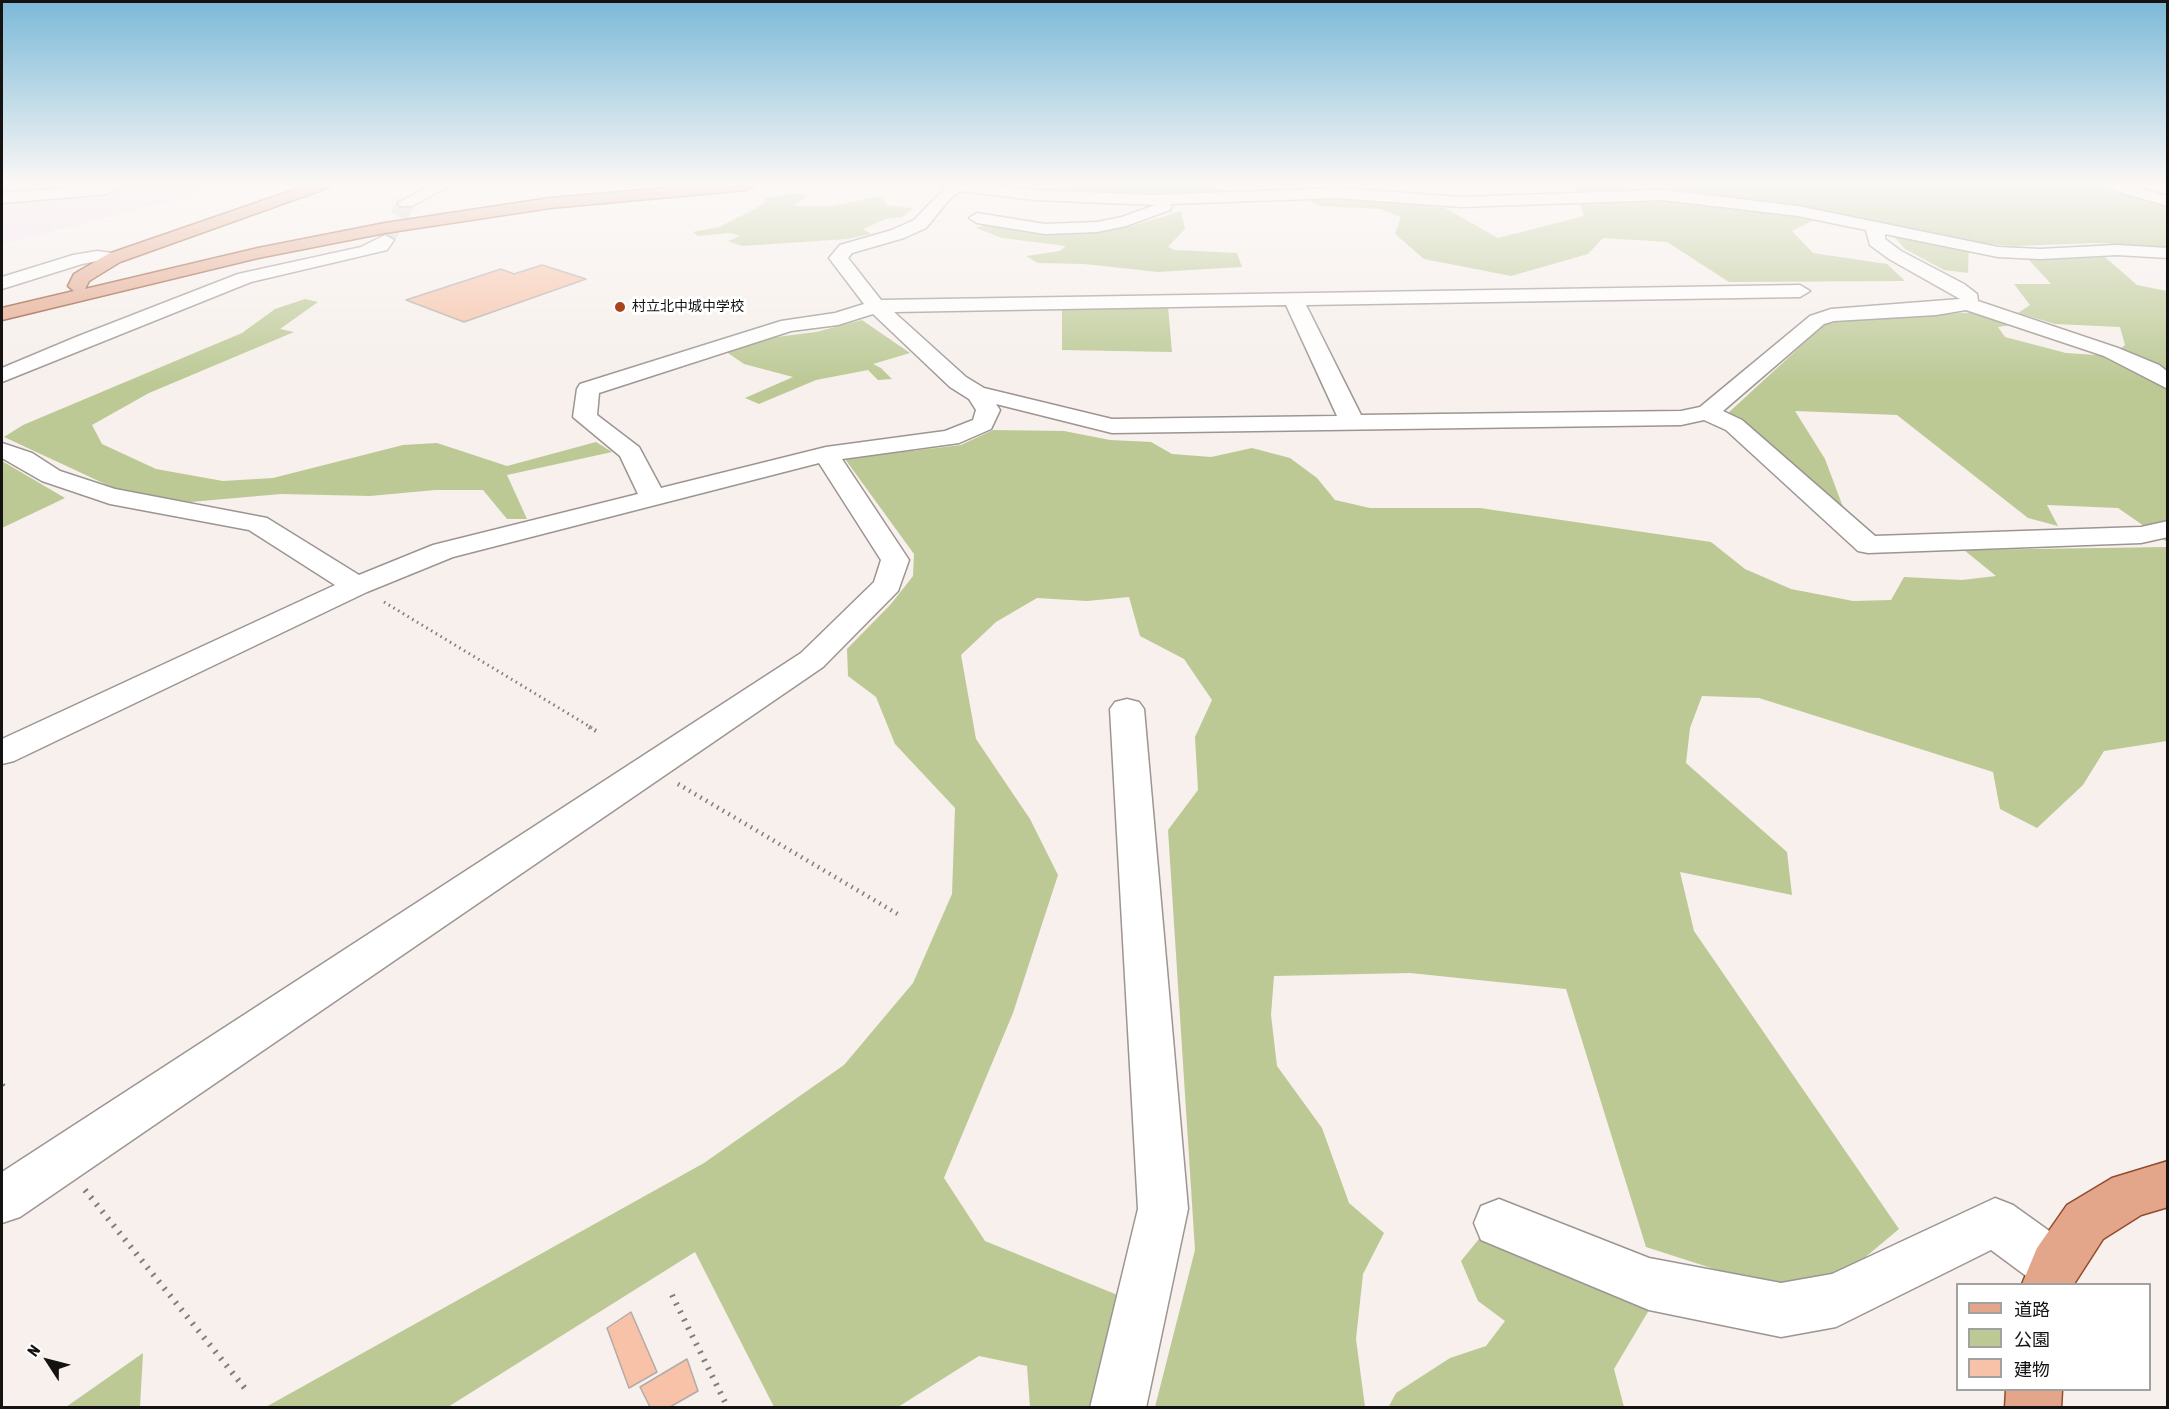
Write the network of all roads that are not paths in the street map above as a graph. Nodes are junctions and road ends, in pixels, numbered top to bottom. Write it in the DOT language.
graph roads {
  1 [pos="135,251"];
  2 [pos="235,251"];
  3 [pos="270,251"];
  4 [pos="367,251"];
  5 [pos="844,251"];
  6 [pos="1889,251"];
  7 [pos="1992,251"];
  8 [pos="2102,251"];
  9 [pos="2130,251"];
  10 [pos="2168,253"];
  11 [pos="114,258"];
  12 [pos="2,283"];
  13 [pos="78,290"];
  14 [pos="1800,291"];
  15 [pos="1293,299"];
  16 [pos="2,304"];
  17 [pos="1967,304"];
  18 [pos="876,306"];
  19 [pos="2,314"];
  20 [pos="2,376"];
  21 [pos="2168,382"];
  22 [pos="977,394"];
  23 [pos="1707,413"];
  24 [pos="1353,424"];
  25 [pos="2,450"];
  26 [pos="826,454"];
  27 [pos="653,498"];
  28 [pos="2168,529"];
  29 [pos="357,586"];
  30 [pos="1127,709"];
  31 [pos="2,753"];
  32 [pos="2168,1184"];
  33 [pos="2,1200"];
  34 [pos="1499,1223"];
  35 [pos="2052,1275"];
  36 [pos="2034,1391"];
  37 [pos="1118,1407"];
  38 [pos="2033,1407"];
  1 -- 11 [label="main road"];
  2 -- 13 [label="main road"];
  3 -- 13 [label="main road"];
  4 -- 20 [label="street"];
  5 -- 18 [label="street"];
  6 -- 17 [label="street"];
  7 -- 8 [label="street"];
  9 -- 10 [label="street"];
  11 -- 12 [label="street"];
  11 -- 13 [label="main road"];
  13 -- 16 [label="main road"];
  13 -- 19 [label="main road"];
  14 -- 15 [label="street"];
  15 -- 18 [label="street"];
  15 -- 24 [label="street"];
  17 -- 21 [label="street"];
  17 -- 23 [label="street"];
  18 -- 22 [label="street"];
  18 -- 27 [label="street"];
  22 -- 24 [label="street"];
  22 -- 26 [label="street"];
  23 -- 24 [label="street"];
  23 -- 28 [label="street"];
  25 -- 29 [label="street"];
  26 -- 27 [label="street"];
  26 -- 33 [label="street"];
  27 -- 29 [label="street"];
  29 -- 31 [label="street"];
  30 -- 37 [label="street"];
  32 -- 35 [label="main road"];
  34 -- 35 [label="street"];
  36 -- 38 [label="main road"];
}
